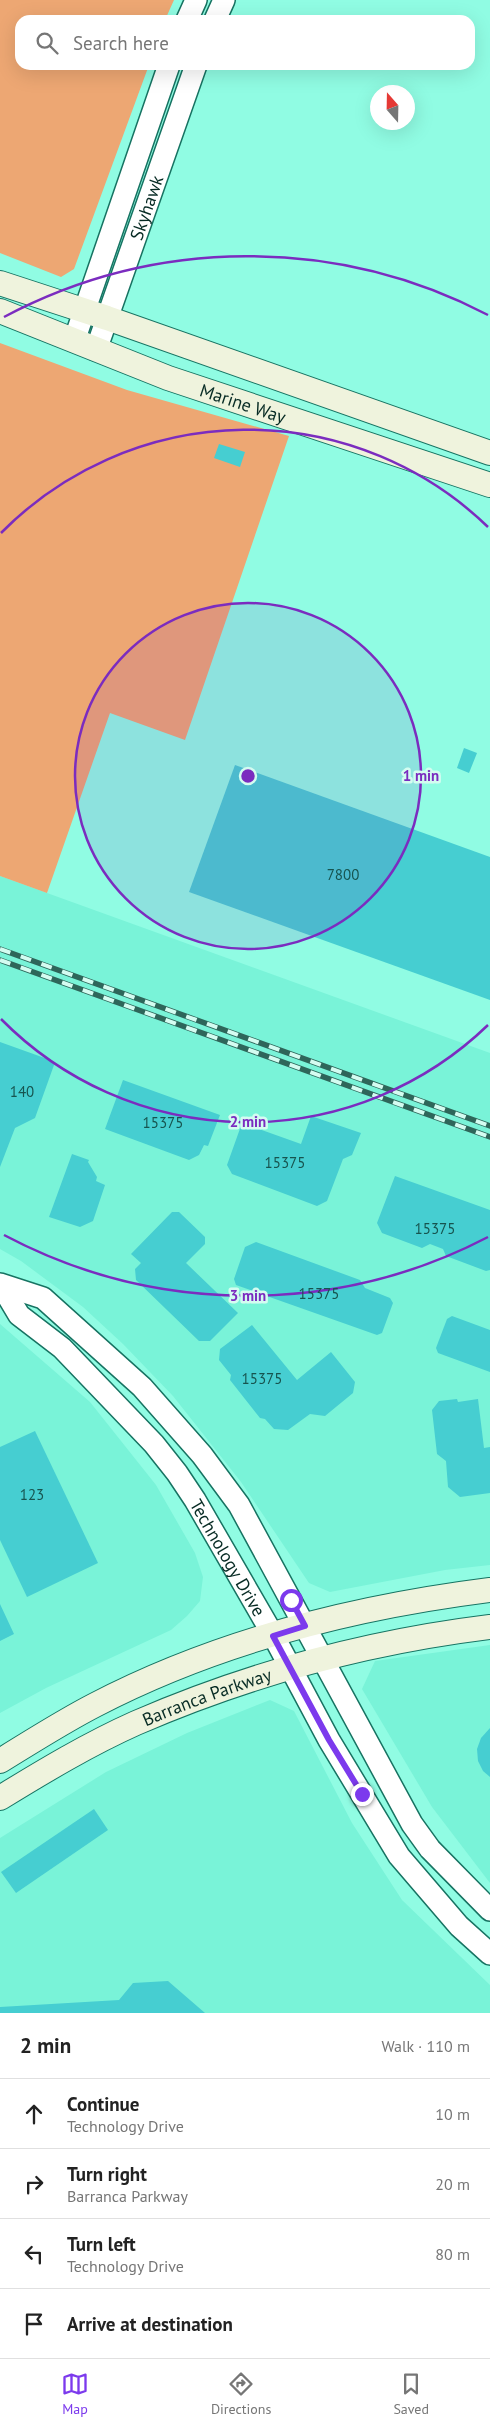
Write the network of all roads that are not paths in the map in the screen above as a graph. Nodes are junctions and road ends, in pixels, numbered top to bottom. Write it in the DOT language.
graph roads {
  1 [pos="196,0"];
  2 [pos="224,0"];
  3 [pos="189,15"];
  4 [pos="216,15"];
  5 [pos="168,70"];
  6 [pos="194,70"];
  7 [pos="0,283"];
  8 [pos="0,311"];
  9 [pos="97,315"];
  10 [pos="74,341"];
  11 [pos="96,350"];
  12 [pos="490,453"];
  13 [pos="490,485"];
  14 [pos="1,1284"];
  15 [pos="490,1590"];
  16 [pos="305,1626"];
  17 [pos="490,1627"];
  18 [pos="273,1636"];
  19 [pos="322,1658"];
  20 [pos="290,1667"];
  21 [pos="0,1761"];
  22 [pos="0,1798"];
  23 [pos="490,1910"];
  24 [pos="490,1954"];
  1 -- 3 [label="street"];
  2 -- 4 [label="street"];
  5 -- 9 [label="street, Skyhawk"];
  6 -- 9 [label="street, Skyhawk"];
  7 -- 9 [label="main road, Marine Way"];
  8 -- 10 [label="main road, Marine Way"];
  9 -- 10 [label="street, Skyhawk"];
  9 -- 11 [label="street, Skyhawk"];
  9 -- 12 [label="main road, Marine Way"];
  10 -- 11 [label="main road, Marine Way"];
  11 -- 13 [label="main road, Marine Way"];
  14 -- 16 [label="street, Technology Drive"];
  14 -- 18 [label="street, Technology Drive"];
  15 -- 16 [label="main road, Barranca Parkway"];
  16 -- 18 [label="main road, Barranca Parkway"];
  16 -- 19 [label="street, Technology Drive"];
  17 -- 19 [label="main road, Barranca Parkway"];
  18 -- 20 [label="street, Technology Drive"];
  18 -- 21 [label="main road, Barranca Parkway"];
  19 -- 20 [label="main road, Barranca Parkway"];
  19 -- 23 [label="street, Technology Drive"];
  20 -- 22 [label="main road, Barranca Parkway"];
  20 -- 24 [label="street, Technology Drive"];
}
